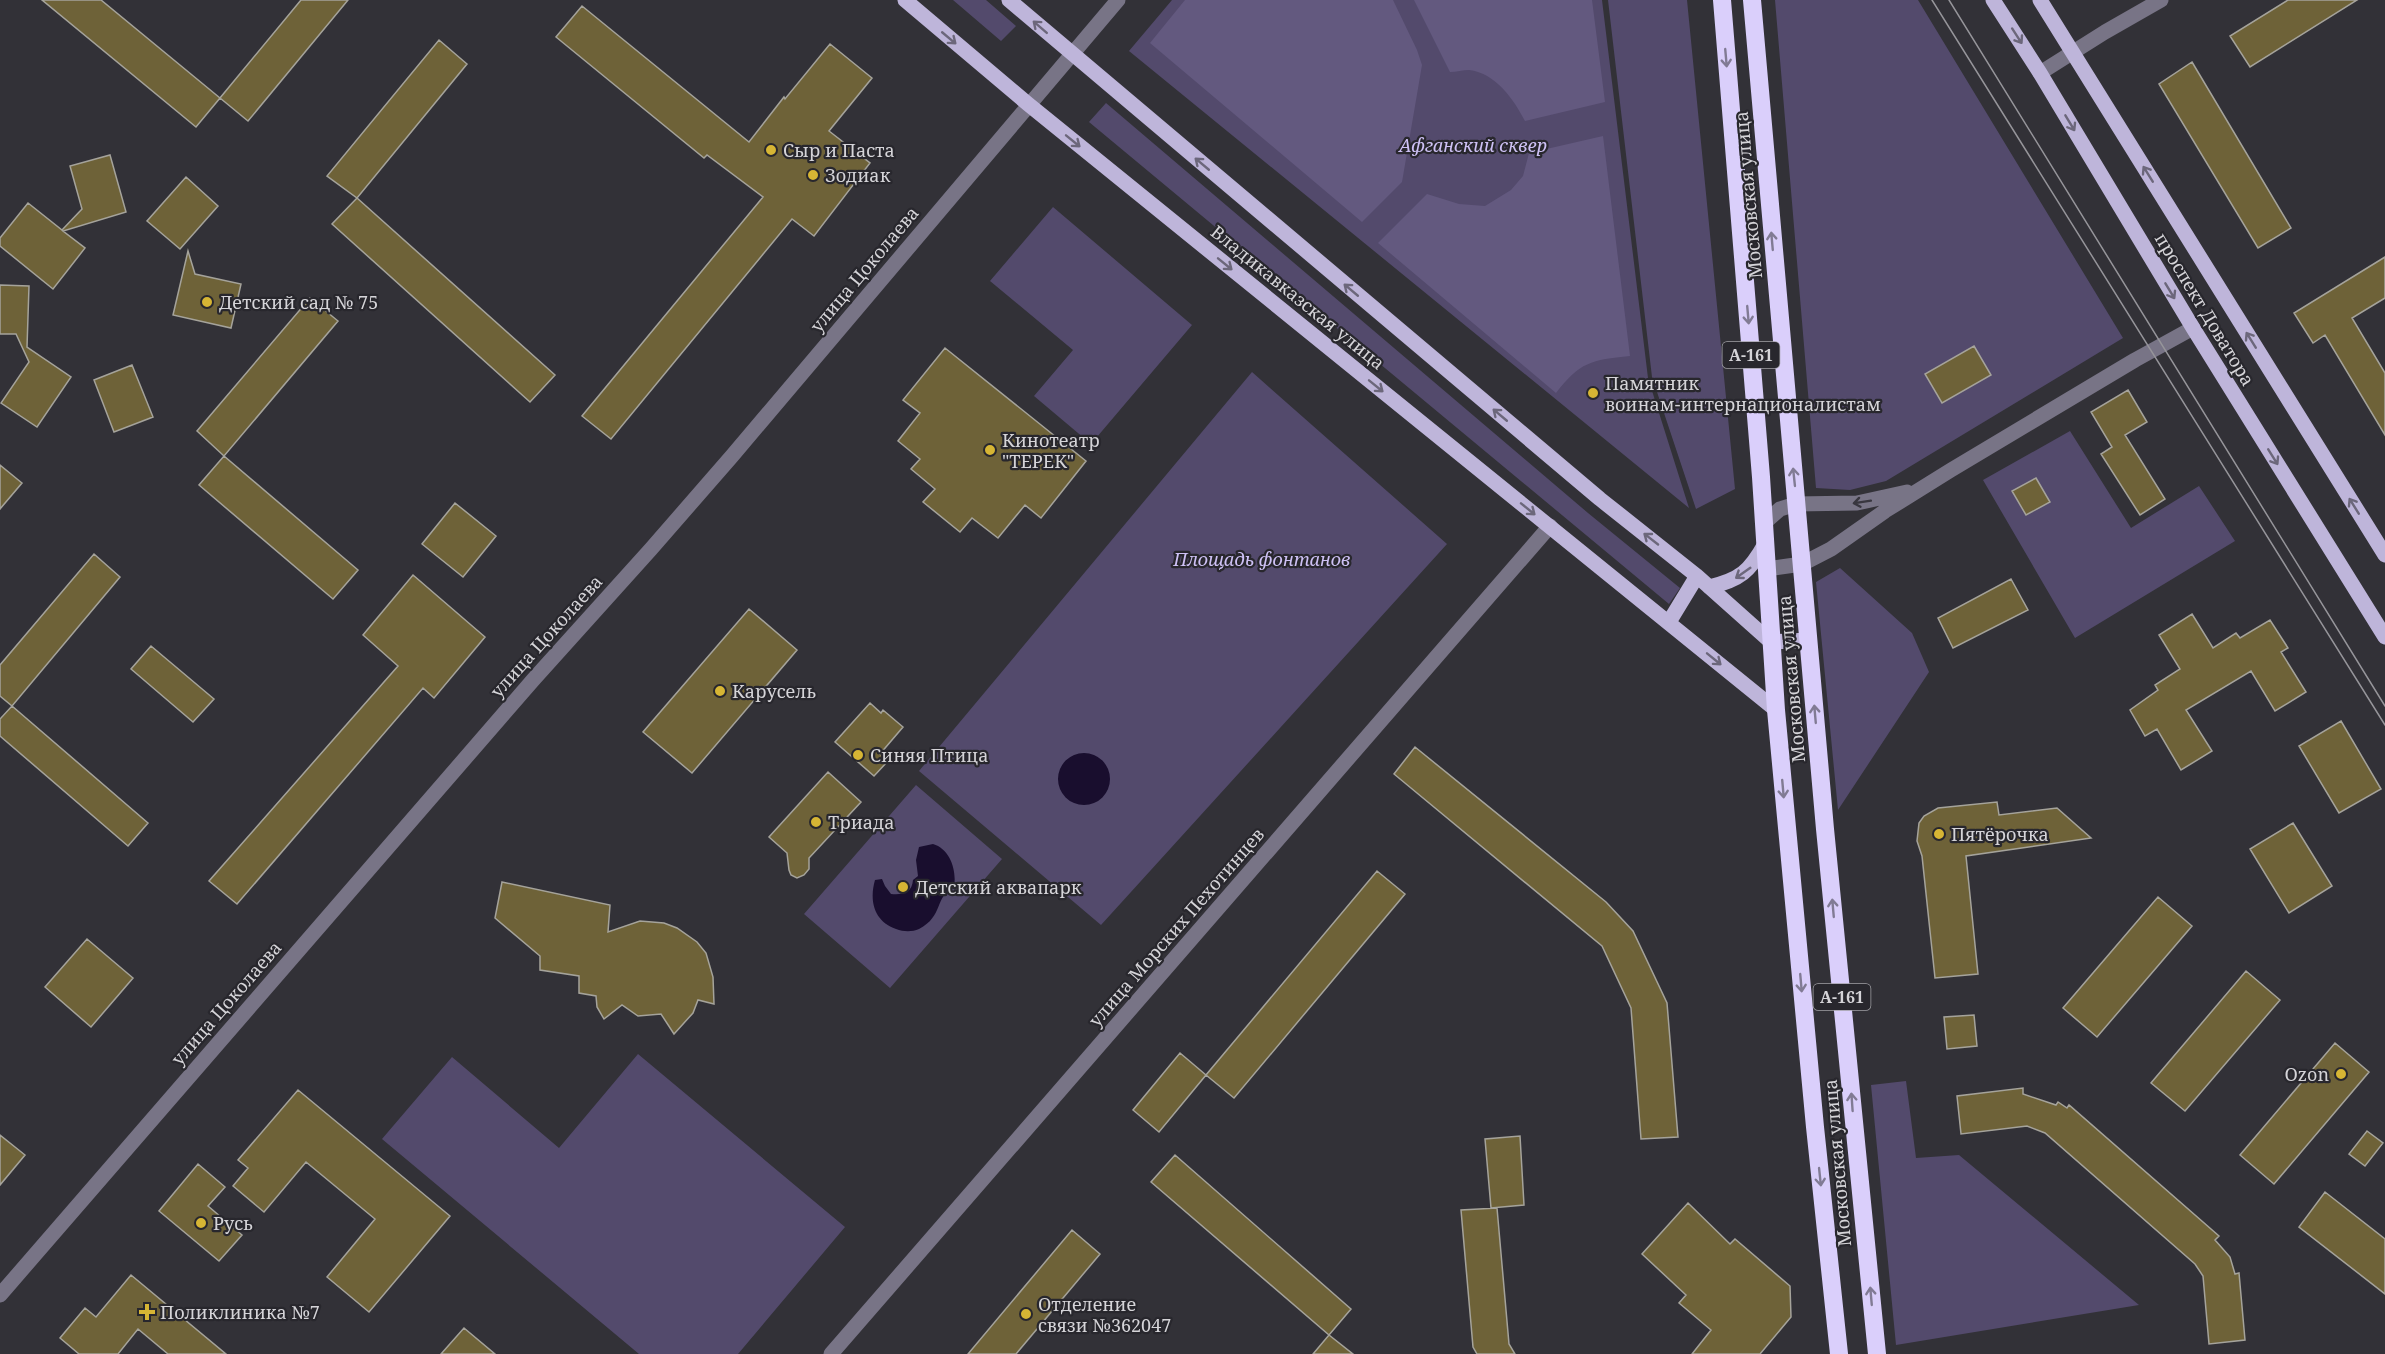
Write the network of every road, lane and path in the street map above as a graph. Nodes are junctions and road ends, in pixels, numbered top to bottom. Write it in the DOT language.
graph roads {
  1 [pos="905,0"];
  2 [pos="1009,0"];
  3 [pos="1118,0"];
  4 [pos="1722,0"];
  5 [pos="1752,0"];
  6 [pos="1993,0"];
  7 [pos="2040,0"];
  8 [pos="2161,0"];
  9 [pos="2072,52"];
  10 [pos="1071,55"];
  11 [pos="2040,73"];
  12 [pos="1028,104"];
  13 [pos="2193,328"];
  14 [pos="1919,490"];
  15 [pos="1796,504"];
  16 [pos="1764,523"];
  17 [pos="1550,526"];
  18 [pos="1765,544"];
  19 [pos="2385,555"];
  20 [pos="1802,564"];
  21 [pos="1766,569"];
  22 [pos="1696,576"];
  23 [pos="1709,587"];
  24 [pos="1669,622"];
  25 [pos="2385,637"];
  26 [pos="1809,640"];
  27 [pos="1771,642"];
  28 [pos="1776,710"];
  29 [pos="0,1295"];
  30 [pos="831,1354"];
  31 [pos="1839,1354"];
  32 [pos="1877,1354"];
  1 -- 12 [label="main road, Владикавказская улица, one-way"];
  10 -- 2 [label="main road, Владикавказская улица, one-way"];
  3 -- 10 [label="street, улица Цоколаева"];
  4 -- 16 [label="highway, Московская улица / А-161, one-way"];
  15 -- 5 [label="highway, Московская улица / А-161, one-way"];
  6 -- 11 [label="main road, проспект Доватора, one-way"];
  7 -- 9 [label="main road, проспект Доватора"];
  8 -- 9 [label="street"];
  9 -- 11 [label="street"];
  19 -- 9 [label="main road, проспект Доватора, one-way"];
  10 -- 12 [label="street, улица Цоколаева"];
  22 -- 10 [label="main road, Владикавказская улица, one-way"];
  11 -- 13 [label="main road, проспект Доватора, one-way"];
  12 -- 17 [label="main road, Владикавказская улица, one-way"];
  12 -- 29 [label="street, улица Цоколаева"];
  13 -- 14 [label="street"];
  13 -- 25 [label="main road, проспект Доватора, one-way"];
  14 -- 15 [label="street, one-way"];
  14 -- 20 [label="street"];
  15 -- 16 [label="street"];
  15 -- 20 [label="highway, Московская улица / А-161"];
  16 -- 18 [label="highway, Московская улица / А-161"];
  17 -- 24 [label="main road, Владикавказская улица"];
  17 -- 30 [label="street, улица Морских Пехотинцев"];
  18 -- 21 [label="highway, Московская улица / А-161"];
  18 -- 23 [label="main road, one-way"];
  20 -- 21 [label="street"];
  20 -- 26 [label="highway, Московская улица / А-161"];
  21 -- 27 [label="highway, Московская улица / А-161"];
  22 -- 23 [label="main road, Владикавказская улица"];
  22 -- 24 [label="main road"];
  23 -- 27 [label="main road, Владикавказская улица"];
  24 -- 28 [label="main road, Владикавказская улица, one-way"];
  26 -- 27 [label="main road"];
  32 -- 26 [label="highway, Московская улица / А-161, one-way"];
  27 -- 28 [label="highway, Московская улица / А-161"];
  28 -- 31 [label="highway, Московская улица / А-161, one-way"];
}
